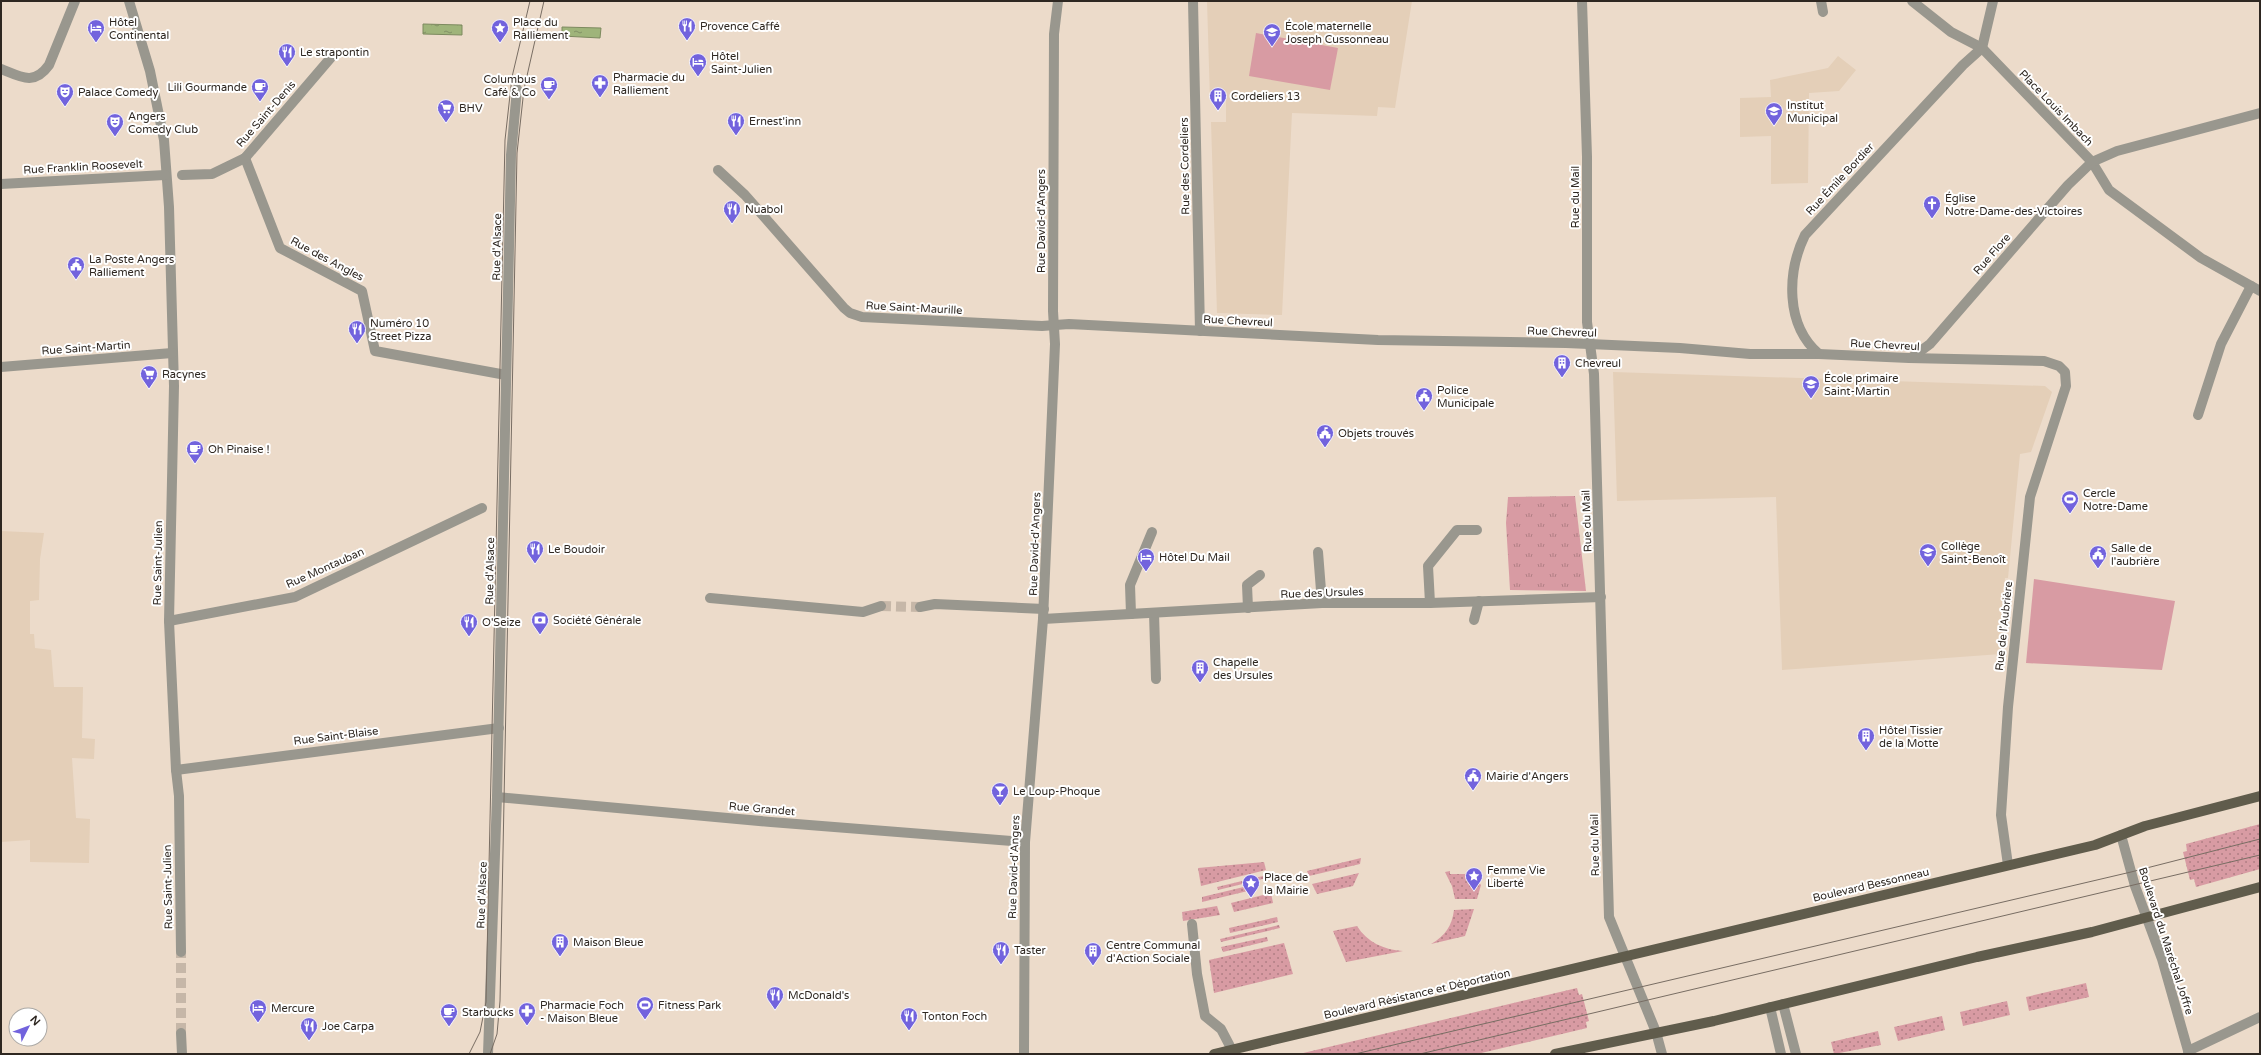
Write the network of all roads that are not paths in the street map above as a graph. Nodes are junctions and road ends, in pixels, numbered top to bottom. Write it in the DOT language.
graph roads {
  1 [pos="75,1"];
  2 [pos="129,1"];
  3 [pos="1058,1"];
  4 [pos="1193,1"];
  5 [pos="1582,1"];
  6 [pos="1821,1"];
  7 [pos="1912,1"];
  8 [pos="1993,1"];
  9 [pos="1823,12"];
  10 [pos="1982,48"];
  11 [pos="334,54"];
  12 [pos="1,69"];
  13 [pos="517,89"];
  14 [pos="2260,113"];
  15 [pos="245,158"];
  16 [pos="2092,162"];
  17 [pos="718,170"];
  18 [pos="165,175"];
  19 [pos="182,175"];
  20 [pos="1,184"];
  21 [pos="2256,288"];
  22 [pos="1053,326"];
  23 [pos="1200,331"];
  24 [pos="1590,345"];
  25 [pos="172,354"];
  26 [pos="1819,354"];
  27 [pos="1909,358"];
  28 [pos="1,367"];
  29 [pos="2066,372"];
  30 [pos="506,375"];
  31 [pos="2198,415"];
  32 [pos="482,508"];
  33 [pos="1477,530"];
  34 [pos="1152,532"];
  35 [pos="1318,552"];
  36 [pos="1260,575"];
  37 [pos="1601,597"];
  38 [pos="710,598"];
  39 [pos="1475,602"];
  40 [pos="1322,603"];
  41 [pos="1430,603"];
  42 [pos="881,606"];
  43 [pos="920,607"];
  44 [pos="1248,608"];
  45 [pos="1154,613"];
  46 [pos="1044,614"];
  47 [pos="1131,614"];
  48 [pos="1471,620"];
  49 [pos="169,621"];
  50 [pos="1156,679"];
  51 [pos="499,728"];
  52 [pos="176,770"];
  53 [pos="2260,796"];
  54 [pos="497,797"];
  55 [pos="2121,835"];
  56 [pos="1025,842"];
  57 [pos="2008,865"];
  58 [pos="2260,887"];
  59 [pos="2147,918"];
  60 [pos="1192,924"];
  61 [pos="181,952"];
  62 [pos="1626,956"];
  63 [pos="1783,1004"];
  64 [pos="1770,1007"];
  65 [pos="2260,1017"];
  66 [pos="1656,1032"];
  67 [pos="181,1033"];
  68 [pos="1232,1050"];
  69 [pos="2188,1052"];
  70 [pos="182,1054"];
  71 [pos="488,1054"];
  72 [pos="1024,1054"];
  73 [pos="1214,1054"];
  74 [pos="1555,1054"];
  75 [pos="1662,1054"];
  76 [pos="1781,1054"];
  77 [pos="1796,1054"];
  1 -- 12 [label="street"];
  2 -- 18 [label="street, Rue Saint-Julien"];
  3 -- 22 [label="street, Rue David-d'Angers"];
  4 -- 23 [label="street, Rue des Cordeliers"];
  5 -- 24 [label="street, Rue du Mail"];
  6 -- 9 [label="street"];
  7 -- 10 [label="street, Place Louis Imbach"];
  8 -- 10 [label="street"];
  10 -- 16 [label="street, Place Louis Imbach"];
  10 -- 26 [label="street, Rue Émile Bordier"];
  11 -- 15 [label="street, Rue Saint-Denis"];
  13 -- 30 [label="street, Rue d'Alsace"];
  14 -- 16 [label="street, Place Louis Imbach"];
  15 -- 19 [label="street, Rue Saint-Denis"];
  15 -- 30 [label="street, Rue des Angles"];
  16 -- 21 [label="street"];
  16 -- 27 [label="street, Rue Flore"];
  17 -- 22 [label="street, Rue Saint-Maurille"];
  18 -- 20 [label="street, Rue Franklin Roosevelt"];
  18 -- 25 [label="street, Rue Saint-Julien"];
  21 -- 31 [label="street"];
  22 -- 23 [label="street, Rue Chevreul"];
  22 -- 46 [label="street, Rue David-d'Angers"];
  23 -- 24 [label="street, Rue Chevreul"];
  24 -- 26 [label="street, Rue Chevreul"];
  24 -- 37 [label="street, Rue du Mail"];
  25 -- 28 [label="street, Rue Saint-Martin"];
  25 -- 49 [label="street, Rue Saint-Julien"];
  26 -- 27 [label="street, Rue Chevreul"];
  27 -- 29 [label="street, Rue Chevreul"];
  29 -- 57 [label="street, Rue de l'Aubrière"];
  30 -- 51 [label="street, Rue d'Alsace"];
  32 -- 49 [label="street, Rue Montauban"];
  33 -- 41 [label="street"];
  34 -- 47 [label="street"];
  35 -- 40 [label="street"];
  36 -- 44 [label="street"];
  37 -- 39 [label="street, Rue des Ursules"];
  37 -- 62 [label="street, Rue du Mail"];
  38 -- 42 [label="street"];
  39 -- 41 [label="street, Rue des Ursules"];
  39 -- 48 [label="street"];
  40 -- 41 [label="street, Rue des Ursules"];
  40 -- 44 [label="street, Rue des Ursules"];
  43 -- 46 [label="street, Rue des Ursules"];
  44 -- 45 [label="street, Rue des Ursules"];
  45 -- 47 [label="street, Rue des Ursules"];
  45 -- 50 [label="street"];
  46 -- 47 [label="street, Rue des Ursules"];
  46 -- 56 [label="street, Rue David-d'Angers"];
  49 -- 52 [label="street, Rue Saint-Julien"];
  51 -- 52 [label="street, Rue Saint-Blaise"];
  51 -- 54 [label="street, Rue d'Alsace"];
  52 -- 61 [label="street, Rue Saint-Julien"];
  53 -- 55 [label="main road, Boulevard Bessonneau"];
  54 -- 56 [label="street, Rue Grandet"];
  54 -- 71 [label="street, Rue d'Alsace"];
  55 -- 57 [label="main road, Boulevard Bessonneau"];
  55 -- 59 [label="street, Boulevard du Maréchal Joffre"];
  56 -- 72 [label="street, Rue David-d'Angers"];
  57 -- 62 [label="main road, Boulevard Bessonneau"];
  58 -- 59 [label="main road"];
  59 -- 63 [label="main road"];
  59 -- 69 [label="street, Boulevard du Maréchal Joffre"];
  60 -- 68 [label="street"];
  62 -- 66 [label="street, Rue du Mail"];
  62 -- 68 [label="main road, Boulevard Résistance et Déportation"];
  63 -- 64 [label="main road"];
  63 -- 77 [label="street"];
  64 -- 66 [label="main road"];
  64 -- 76 [label="street"];
  65 -- 69 [label="street"];
  66 -- 74 [label="main road"];
  66 -- 75 [label="street, Rue du Mail"];
  67 -- 70 [label="street"];
  68 -- 73 [label="main road, Boulevard Résistance et Déportation"];
}
